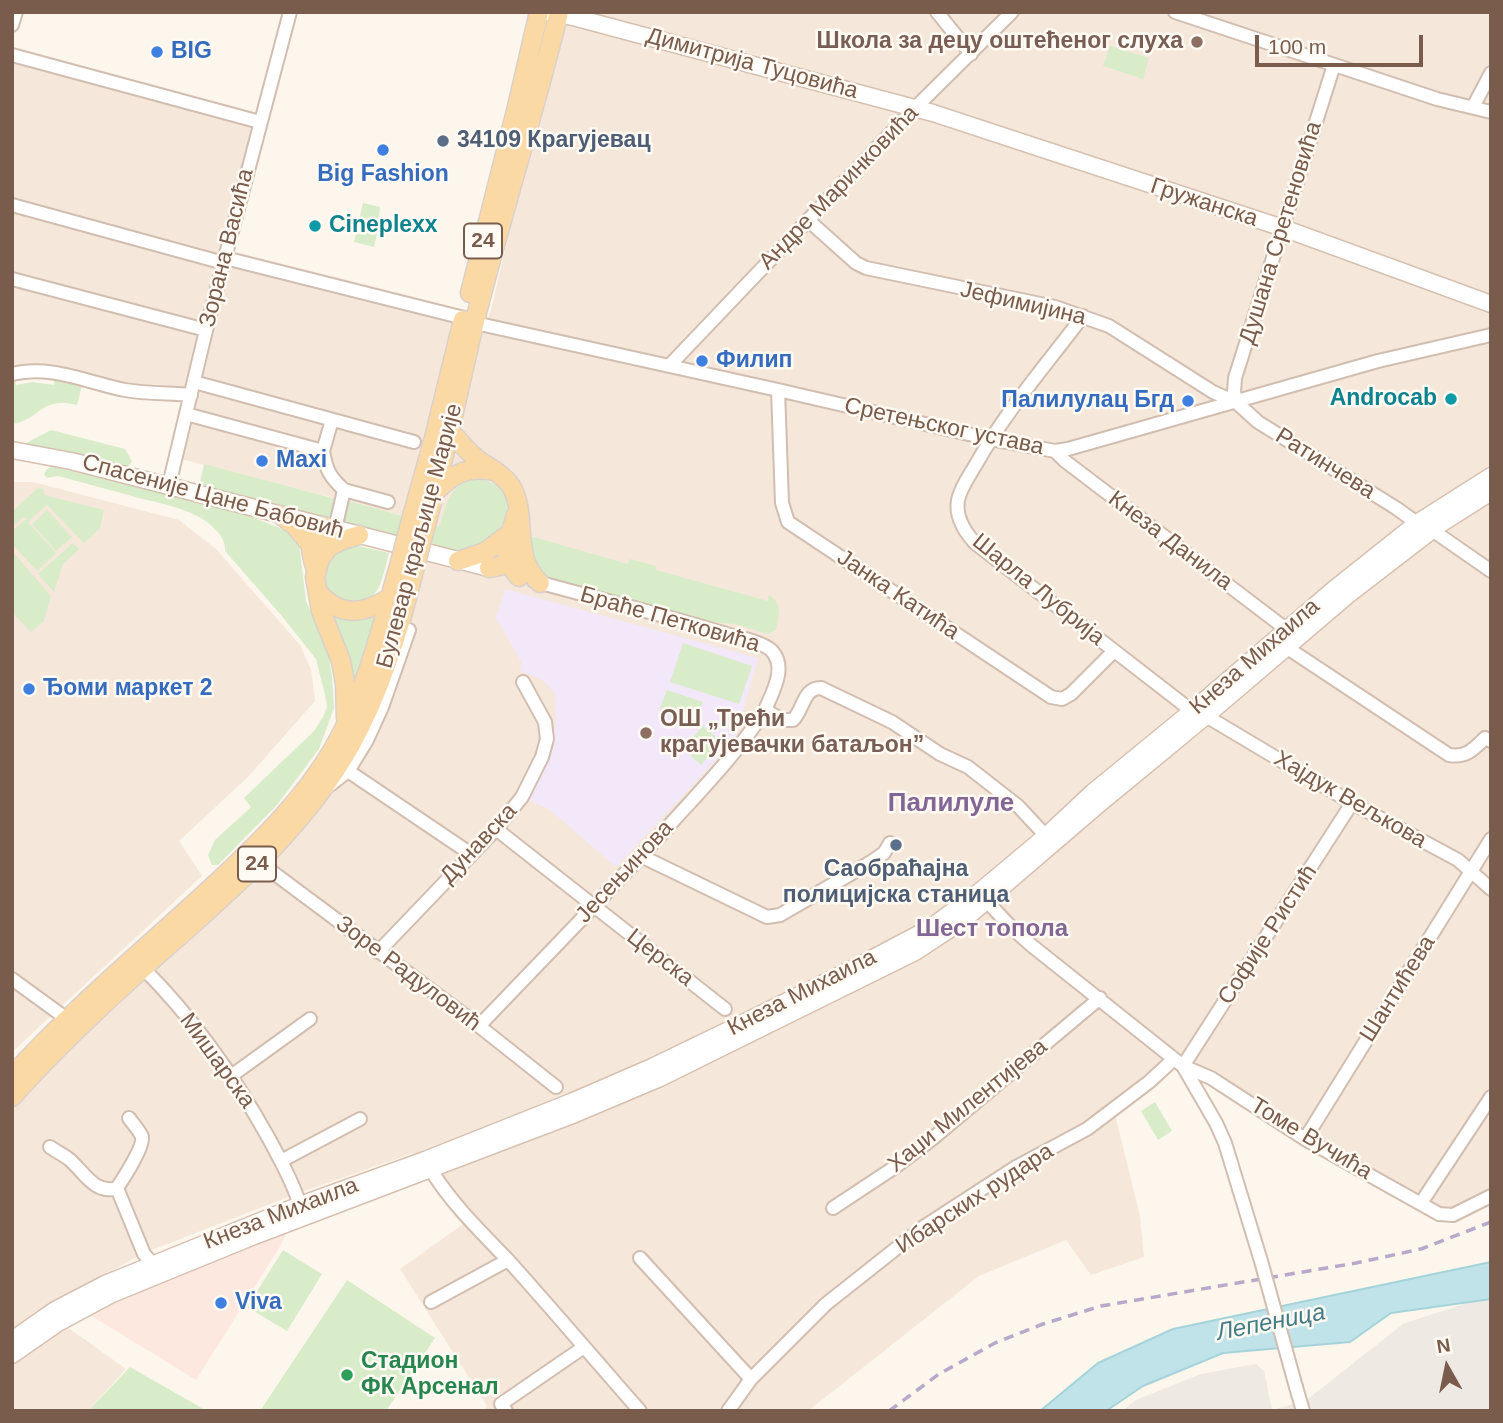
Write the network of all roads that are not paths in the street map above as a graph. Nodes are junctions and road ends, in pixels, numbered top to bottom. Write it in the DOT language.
graph roads {
  1 [pos="16,12"];
  2 [pos="289,12"];
  3 [pos="539,12"];
  4 [pos="937,12"];
  5 [pos="1012,12"];
  6 [pos="555,13"];
  7 [pos="1182,13"];
  8 [pos="12,25"];
  9 [pos="971,54"];
  10 [pos="12,55"];
  11 [pos="1334,65"];
  12 [pos="1491,73"];
  13 [pos="1473,107"];
  14 [pos="915,108"];
  15 [pos="1491,111"];
  16 [pos="260,122"];
  17 [pos="12,205"];
  18 [pos="808,219"];
  19 [pos="1283,228"];
  20 [pos="224,261"];
  21 [pos="12,279"];
  22 [pos="1490,300"];
  23 [pos="1083,316"];
  24 [pos="469,321"];
  25 [pos="206,330"];
  26 [pos="1491,335"];
  27 [pos="669,366"];
  28 [pos="12,374"];
  29 [pos="192,389"];
  30 [pos="778,390"];
  31 [pos="1236,402"];
  32 [pos="186,414"];
  33 [pos="332,420"];
  34 [pos="450,431"];
  35 [pos="990,439"];
  36 [pos="414,442"];
  37 [pos="12,450"];
  38 [pos="323,451"];
  39 [pos="1055,451"];
  40 [pos="499,473"];
  41 [pos="1491,476"];
  42 [pos="169,485"];
  43 [pos="344,490"];
  44 [pos="435,492"];
  45 [pos="1491,492"];
  46 [pos="388,502"];
  47 [pos="282,514"];
  48 [pos="421,515"];
  49 [pos="1424,527"];
  50 [pos="330,528"];
  51 [pos="359,535"];
  52 [pos="515,535"];
  53 [pos="310,544"];
  54 [pos="330,547"];
  55 [pos="458,561"];
  56 [pos="407,568"];
  57 [pos="489,568"];
  58 [pos="316,570"];
  59 [pos="514,570"];
  60 [pos="1491,571"];
  61 [pos="540,583"];
  62 [pos="318,592"];
  63 [pos="390,598"];
  64 [pos="1286,629"];
  65 [pos="409,630"];
  66 [pos="1286,647"];
  67 [pos="1114,651"];
  68 [pos="523,682"];
  69 [pos="765,710"];
  70 [pos="1199,713"];
  71 [pos="346,726"];
  72 [pos="1491,741"];
  73 [pos="348,771"];
  74 [pos="316,797"];
  75 [pos="1352,803"];
  76 [pos="496,830"];
  77 [pos="1046,836"];
  78 [pos="1491,839"];
  79 [pos="890,844"];
  80 [pos="471,854"];
  81 [pos="641,856"];
  82 [pos="259,862"];
  83 [pos="1472,872"];
  84 [pos="1491,889"];
  85 [pos="983,897"];
  86 [pos="593,906"];
  87 [pos="378,952"];
  88 [pos="144,968"];
  89 [pos="12,979"];
  90 [pos="1100,999"];
  91 [pos="724,1009"];
  92 [pos="67,1019"];
  93 [pos="310,1019"];
  94 [pos="479,1026"];
  95 [pos="1179,1063"];
  96 [pos="12,1076"];
  97 [pos="231,1076"];
  98 [pos="1211,1078"];
  99 [pos="556,1087"];
  100 [pos="1199,1094"];
  101 [pos="12,1097"];
  102 [pos="1491,1097"];
  103 [pos="129,1118"];
  104 [pos="360,1119"];
  105 [pos="1305,1139"];
  106 [pos="51,1147"];
  107 [pos="281,1161"];
  108 [pos="431,1170"];
  109 [pos="117,1188"];
  110 [pos="1491,1196"];
  111 [pos="1421,1203"];
  112 [pos="300,1205"];
  113 [pos="833,1208"];
  114 [pos="640,1258"];
  115 [pos="508,1261"];
  116 [pos="153,1264"];
  117 [pos="431,1302"];
  118 [pos="12,1340"];
  119 [pos="584,1347"];
  120 [pos="12,1355"];
  121 [pos="751,1379"];
  122 [pos="506,1411"];
  123 [pos="640,1411"];
  124 [pos="728,1411"];
  125 [pos="1303,1411"];
  1 -- 8 [label="street"];
  2 -- 16 [label="street, Зорана Васића"];
  3 -- 24 [label="main road, Булевар краљице Марије / 24"];
  4 -- 9 [label="street"];
  5 -- 9 [label="street, Андре Маринковића"];
  6 -- 14 [label="main road, Димитрија Туцовића"];
  6 -- 24 [label="main road, Булевар краљице Марије / 24"];
  7 -- 11 [label="street"];
  9 -- 14 [label="street, Андре Маринковића"];
  10 -- 16 [label="street"];
  11 -- 13 [label="street"];
  11 -- 19 [label="street, Душана Сретеновића"];
  12 -- 13 [label="street"];
  13 -- 15 [label="street"];
  14 -- 18 [label="street, Андре Маринковића"];
  14 -- 19 [label="main road, Гружанска"];
  16 -- 20 [label="street, Зорана Васића"];
  17 -- 20 [label="street, Сретењског устава"];
  18 -- 23 [label="street, Јефимијина"];
  18 -- 27 [label="street, Андре Маринковића"];
  19 -- 22 [label="main road, Гружанска"];
  19 -- 31 [label="street, Душана Сретеновића"];
  20 -- 24 [label="street, Сретењског устава"];
  20 -- 25 [label="street, Зорана Васића"];
  21 -- 25 [label="street"];
  23 -- 31 [label="street, Јефимијина"];
  23 -- 35 [label="street, Шарла Лубрија"];
  24 -- 27 [label="street, Сретењског устава"];
  24 -- 34 [label="main road, Булевар краљице Марије / 24"];
  24 -- 48 [label="main road, Булевар краљице Марије / 24"];
  25 -- 29 [label="street, Зорана Васића"];
  26 -- 31 [label="street, Сретењског устава"];
  27 -- 30 [label="street, Сретењског устава"];
  28 -- 29 [label="street"];
  29 -- 32 [label="street, Зорана Васића"];
  29 -- 33 [label="street"];
  30 -- 35 [label="street, Сретењског устава"];
  30 -- 67 [label="street, Јанка Катића"];
  31 -- 39 [label="street, Сретењског устава"];
  31 -- 49 [label="street, Ратинчева"];
  32 -- 38 [label="street"];
  32 -- 42 [label="street, Зорана Васића"];
  33 -- 36 [label="street"];
  33 -- 38 [label="street"];
  34 -- 40 [label="main road"];
  34 -- 44 [label="main road, Булевар краљице Марије / 24"];
  35 -- 39 [label="street, Сретењског устава"];
  35 -- 67 [label="street, Шарла Лубрија"];
  37 -- 42 [label="main road, Спасеније Цане Бабовић"];
  38 -- 43 [label="street"];
  39 -- 64 [label="street, Кнеза Данила"];
  40 -- 44 [label="main road"];
  40 -- 52 [label="main road"];
  41 -- 49 [label="main road, Кнеза Михаила"];
  42 -- 47 [label="main road, Спасеније Цане Бабовић"];
  43 -- 46 [label="street"];
  43 -- 50 [label="street"];
  44 -- 48 [label="main road, Булевар краљице Марије / 24"];
  45 -- 49 [label="main road, Кнеза Михаила"];
  47 -- 50 [label="main road, Спасеније Цане Бабовић"];
  47 -- 53 [label="main road"];
  48 -- 56 [label="main road, Булевар краљице Марије / 24, bridge"];
  49 -- 60 [label="street, Ратинчева"];
  49 -- 64 [label="main road, Кнеза Михаила"];
  49 -- 66 [label="main road, Кнеза Михаила"];
  50 -- 51 [label="main road, Спасеније Цане Бабовић"];
  50 -- 53 [label="main road"];
  50 -- 54 [label="main road"];
  51 -- 54 [label="main road"];
  51 -- 55 [label="main road, Спасеније Цане Бабовић"];
  52 -- 55 [label="main road"];
  52 -- 59 [label="main road"];
  52 -- 61 [label="main road"];
  53 -- 58 [label="main road"];
  54 -- 58 [label="main road"];
  55 -- 57 [label="main road"];
  56 -- 63 [label="main road, Булевар краљице Марије / 24"];
  56 -- 74 [label="main road, Булевар краљице Марије / 24"];
  57 -- 59 [label="main road"];
  58 -- 62 [label="main road"];
  59 -- 61 [label="street, Браће Петковића"];
  61 -- 69 [label="street, Браће Петковића"];
  62 -- 63 [label="main road"];
  62 -- 71 [label="main road"];
  63 -- 71 [label="main road, Булевар краљице Марије / 24"];
  64 -- 70 [label="main road, Кнеза Михаила"];
  65 -- 73 [label="street"];
  66 -- 70 [label="main road, Кнеза Михаила"];
  66 -- 72 [label="street"];
  67 -- 70 [label="street, Шарла Лубрија"];
  68 -- 76 [label="street, Дунавска"];
  69 -- 77 [label="street"];
  69 -- 81 [label="street, Јесењинова"];
  70 -- 75 [label="street, Хајдук Вељкова"];
  70 -- 77 [label="main road, Кнеза Михаила"];
  70 -- 85 [label="main road, Кнеза Михаила"];
  71 -- 92 [label="main road, Булевар краљице Марије / 24"];
  73 -- 74 [label="street"];
  73 -- 80 [label="street"];
  74 -- 82 [label="main road, Булевар краљице Марије / 24"];
  75 -- 83 [label="street, Хајдук Вељкова"];
  75 -- 95 [label="street, Софије Ристић"];
  76 -- 80 [label="street, Дунавска"];
  76 -- 86 [label="street, Церска"];
  77 -- 85 [label="main road, Кнеза Михаила"];
  78 -- 83 [label="street, Шантићева"];
  79 -- 81 [label="street"];
  80 -- 87 [label="street, Дунавска"];
  81 -- 86 [label="street, Јесењинова"];
  82 -- 87 [label="street, Зоре Радуловић"];
  82 -- 88 [label="main road, Булевар краљице Марије / 24"];
  83 -- 84 [label="street, Хајдук Вељкова"];
  83 -- 105 [label="street, Шантићева"];
  85 -- 90 [label="street, Томе Вучића"];
  85 -- 108 [label="main road, Кнеза Михаила"];
  85 -- 112 [label="main road, Кнеза Михаила"];
  86 -- 91 [label="street, Церска"];
  86 -- 94 [label="street, Јесењинова"];
  87 -- 94 [label="street, Зоре Радуловић"];
  88 -- 97 [label="street, Мишарска"];
  88 -- 101 [label="main road, Булевар краљице Марије / 24"];
  89 -- 92 [label="street"];
  90 -- 95 [label="street, Томе Вучића"];
  90 -- 113 [label="street, Хаџи Милентијева"];
  92 -- 96 [label="main road, Булевар краљице Марије / 24"];
  93 -- 97 [label="street"];
  94 -- 99 [label="street, Зоре Радуловић"];
  95 -- 98 [label="street, Томе Вучића"];
  95 -- 100 [label="street, Томе Вучића"];
  95 -- 121 [label="street, Ибарских рудара"];
  97 -- 107 [label="street, Мишарска"];
  98 -- 100 [label="street"];
  98 -- 105 [label="street, Томе Вучића"];
  100 -- 125 [label="street, Томе Вучића, bridge"];
  102 -- 111 [label="street"];
  103 -- 109 [label="street"];
  104 -- 107 [label="street"];
  105 -- 111 [label="street, Томе Вучића"];
  106 -- 109 [label="street"];
  107 -- 112 [label="street, Мишарска"];
  108 -- 115 [label="street"];
  108 -- 120 [label="main road, Кнеза Михаила"];
  109 -- 116 [label="street"];
  110 -- 111 [label="street, Томе Вучића"];
  112 -- 116 [label="main road, Кнеза Михаила"];
  114 -- 121 [label="street"];
  115 -- 117 [label="street"];
  115 -- 119 [label="street"];
  116 -- 118 [label="main road, Кнеза Михаила"];
  119 -- 122 [label="street"];
  119 -- 123 [label="street"];
  121 -- 124 [label="street, Ибарских рудара"];
}
